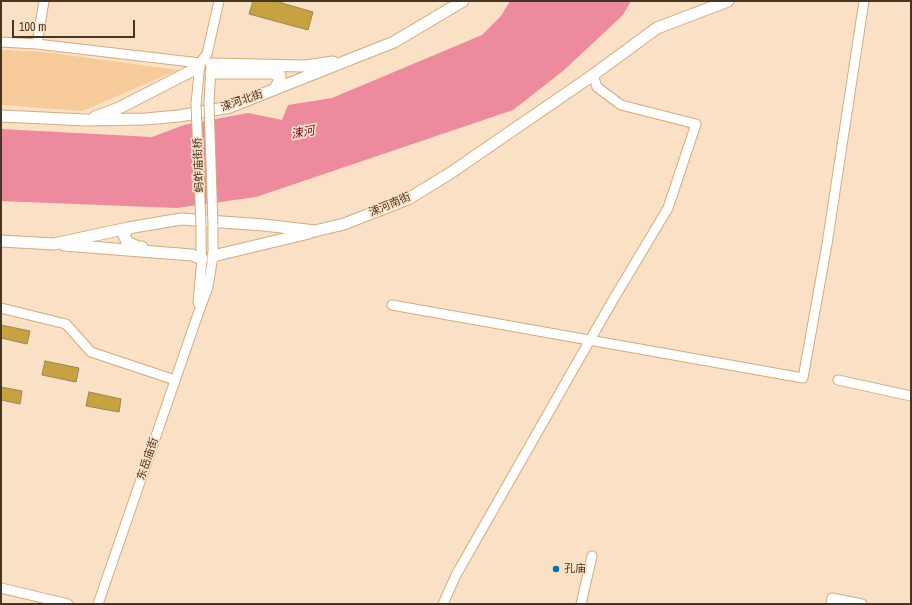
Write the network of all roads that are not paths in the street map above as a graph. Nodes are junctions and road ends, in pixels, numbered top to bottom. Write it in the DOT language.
graph roads {
  1 [pos="44,1"];
  2 [pos="219,1"];
  3 [pos="463,1"];
  4 [pos="728,1"];
  5 [pos="864,1"];
  6 [pos="1,42"];
  7 [pos="37,44"];
  8 [pos="349,60"];
  9 [pos="204,66"];
  10 [pos="593,75"];
  11 [pos="275,89"];
  12 [pos="1,116"];
  13 [pos="145,119"];
  14 [pos="86,120"];
  15 [pos="344,224"];
  16 [pos="264,225"];
  17 [pos="201,226"];
  18 [pos="128,228"];
  19 [pos="1,241"];
  20 [pos="54,244"];
  21 [pos="207,253"];
  22 [pos="392,305"];
  23 [pos="1,308"];
  24 [pos="590,340"];
  25 [pos="175,380"];
  26 [pos="838,380"];
  27 [pos="911,396"];
  28 [pos="592,556"];
  29 [pos="1,588"];
  30 [pos="68,604"];
  31 [pos="98,604"];
  32 [pos="443,604"];
  33 [pos="581,604"];
  34 [pos="830,604"];
  35 [pos="862,604"];
  1 -- 7 [label="street"];
  2 -- 9 [label="street"];
  3 -- 8 [label="main road, 涑河北街"];
  4 -- 10 [label="main road, 涑河南街"];
  5 -- 24 [label="street"];
  6 -- 7 [label="street"];
  7 -- 9 [label="street"];
  8 -- 9 [label="main road"];
  8 -- 11 [label="main road, 涑河北街"];
  9 -- 11 [label="main road"];
  9 -- 13 [label="main road"];
  9 -- 14 [label="main road"];
  9 -- 17 [label="street, 蚂蚱庙街桥, bridge"];
  9 -- 21 [label="street, 东岳庙街, bridge"];
  10 -- 15 [label="main road, 涑河南街"];
  10 -- 24 [label="street"];
  11 -- 13 [label="main road, 涑河北街"];
  12 -- 14 [label="main road, 涑河北街"];
  13 -- 14 [label="main road, 涑河北街"];
  15 -- 16 [label="main road, 涑河南街"];
  15 -- 21 [label="main road"];
  16 -- 18 [label="main road, 涑河南街"];
  16 -- 21 [label="main road"];
  17 -- 21 [label="street, 东岳庙街"];
  18 -- 20 [label="main road, 涑河南街"];
  18 -- 21 [label="main road"];
  19 -- 20 [label="main road, 涑河南街"];
  20 -- 21 [label="main road"];
  21 -- 25 [label="street, 东岳庙街"];
  22 -- 24 [label="street"];
  23 -- 25 [label="street"];
  24 -- 32 [label="street"];
  25 -- 31 [label="street, 东岳庙街"];
  26 -- 27 [label="street"];
  28 -- 33 [label="street"];
  29 -- 30 [label="street"];
  34 -- 35 [label="street"];
}
